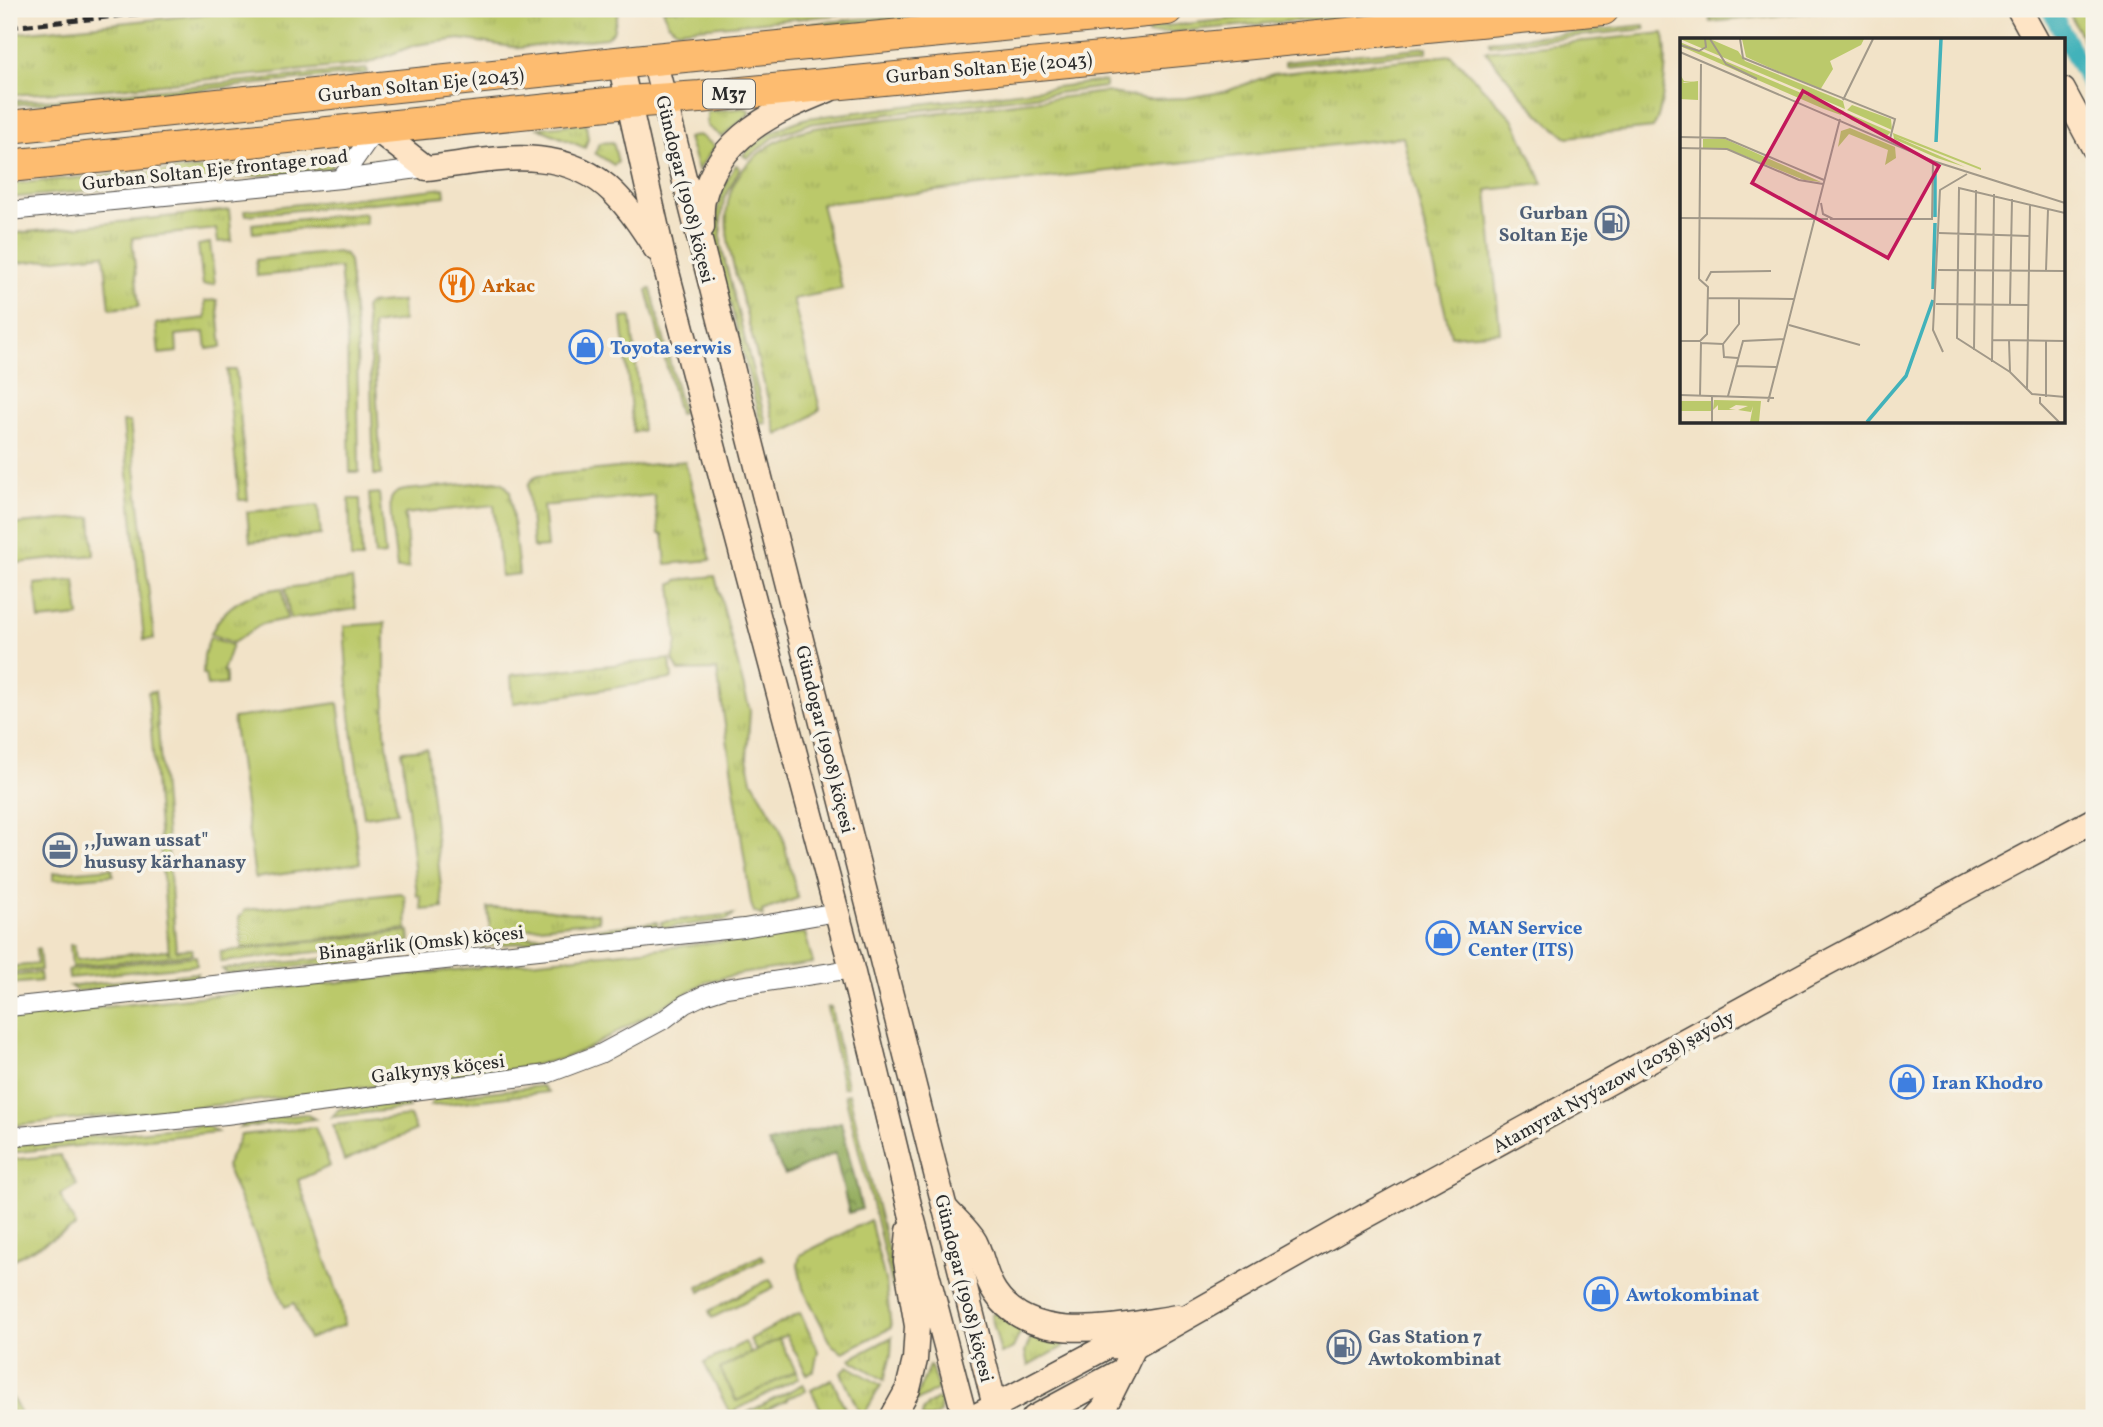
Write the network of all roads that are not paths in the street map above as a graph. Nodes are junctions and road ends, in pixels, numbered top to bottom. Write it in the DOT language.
graph roads {
  1 [pos="1167,9"];
  2 [pos="1602,9"];
  3 [pos="2019,9"];
  4 [pos="2035,38"];
  5 [pos="654,59"];
  6 [pos="620,64"];
  7 [pos="852,80"];
  8 [pos="2064,92"];
  9 [pos="664,100"];
  10 [pos="627,102"];
  11 [pos="9,127"];
  12 [pos="376,129"];
  13 [pos="2094,148"];
  14 [pos="9,166"];
  15 [pos="426,168"];
  16 [pos="341,179"];
  17 [pos="9,211"];
  18 [pos="701,249"];
  19 [pos="664,261"];
  20 [pos="2094,820"];
  21 [pos="869,907"];
  22 [pos="837,912"];
  23 [pos="852,969"];
  24 [pos="9,1007"];
  25 [pos="9,1137"];
  26 [pos="944,1206"];
  27 [pos="911,1213"];
  28 [pos="1196,1314"];
  29 [pos="1134,1347"];
  30 [pos="1123,1370"];
  31 [pos="996,1412"];
  32 [pos="892,1418"];
  33 [pos="965,1418"];
  34 [pos="972,1418"];
  35 [pos="1034,1418"];
  36 [pos="1095,1418"];
  1 -- 5 [label="highway, Gurban Soltan Eje (2043) / M37"];
  2 -- 7 [label="highway, Gurban Soltan Eje (2043) / M37"];
  3 -- 4 [label="main road"];
  5 -- 6 [label="highway, Gurban Soltan Eje (2043) / M37"];
  5 -- 9 [label="main road, Gündogar (1908) köçesi"];
  6 -- 10 [label="main road, Gündogar (1908) köçesi"];
  6 -- 11 [label="highway, Gurban Soltan Eje (2043) / M37"];
  7 -- 9 [label="highway, Gurban Soltan Eje (2043) / M37"];
  7 -- 18 [label="main road"];
  8 -- 13 [label="main road"];
  9 -- 10 [label="highway, Gurban Soltan Eje (2043) / M37"];
  9 -- 18 [label="main road, Gündogar (1908) köçesi"];
  10 -- 12 [label="highway, Gurban Soltan Eje (2043) / M37"];
  10 -- 19 [label="main road, Gündogar (1908) köçesi"];
  12 -- 14 [label="highway, Gurban Soltan Eje (2043) / M37"];
  12 -- 15 [label="main road"];
  12 -- 16 [label="street, Gurban Soltan Eje (2043)"];
  15 -- 16 [label="street, Gurban Soltan Eje frontage road"];
  15 -- 19 [label="main road"];
  16 -- 17 [label="street, Gurban Soltan Eje frontage road"];
  18 -- 21 [label="main road, Gündogar (1908) köçesi"];
  19 -- 22 [label="main road, Gündogar (1908) köçesi"];
  20 -- 28 [label="main road, Atamyrat Nyýazow (2038) şaýoly"];
  21 -- 22 [label="main road"];
  21 -- 26 [label="main road, Gündogar (1908) köçesi"];
  22 -- 23 [label="main road, Gündogar (1908) köçesi"];
  22 -- 24 [label="street, Binagärlik (Omsk) köçesi"];
  23 -- 25 [label="street, Galkynyş köçesi"];
  23 -- 27 [label="main road, Gündogar (1908) köçesi"];
  26 -- 28 [label="main road"];
  26 -- 31 [label="main road, Gündogar (1908) köçesi"];
  27 -- 32 [label="main road"];
  27 -- 33 [label="main road, Gündogar (1908) köçesi"];
  28 -- 29 [label="main road, Atamyrat Nyýazow (2038) şaýoly"];
  29 -- 30 [label="main road"];
  29 -- 31 [label="main road, Atamyrat Nyýazow (2038) şaýoly"];
  30 -- 35 [label="main road"];
  30 -- 36 [label="main road"];
  31 -- 34 [label="main road, Atamyrat Nyýazow (2038) şaýoly"];
}
